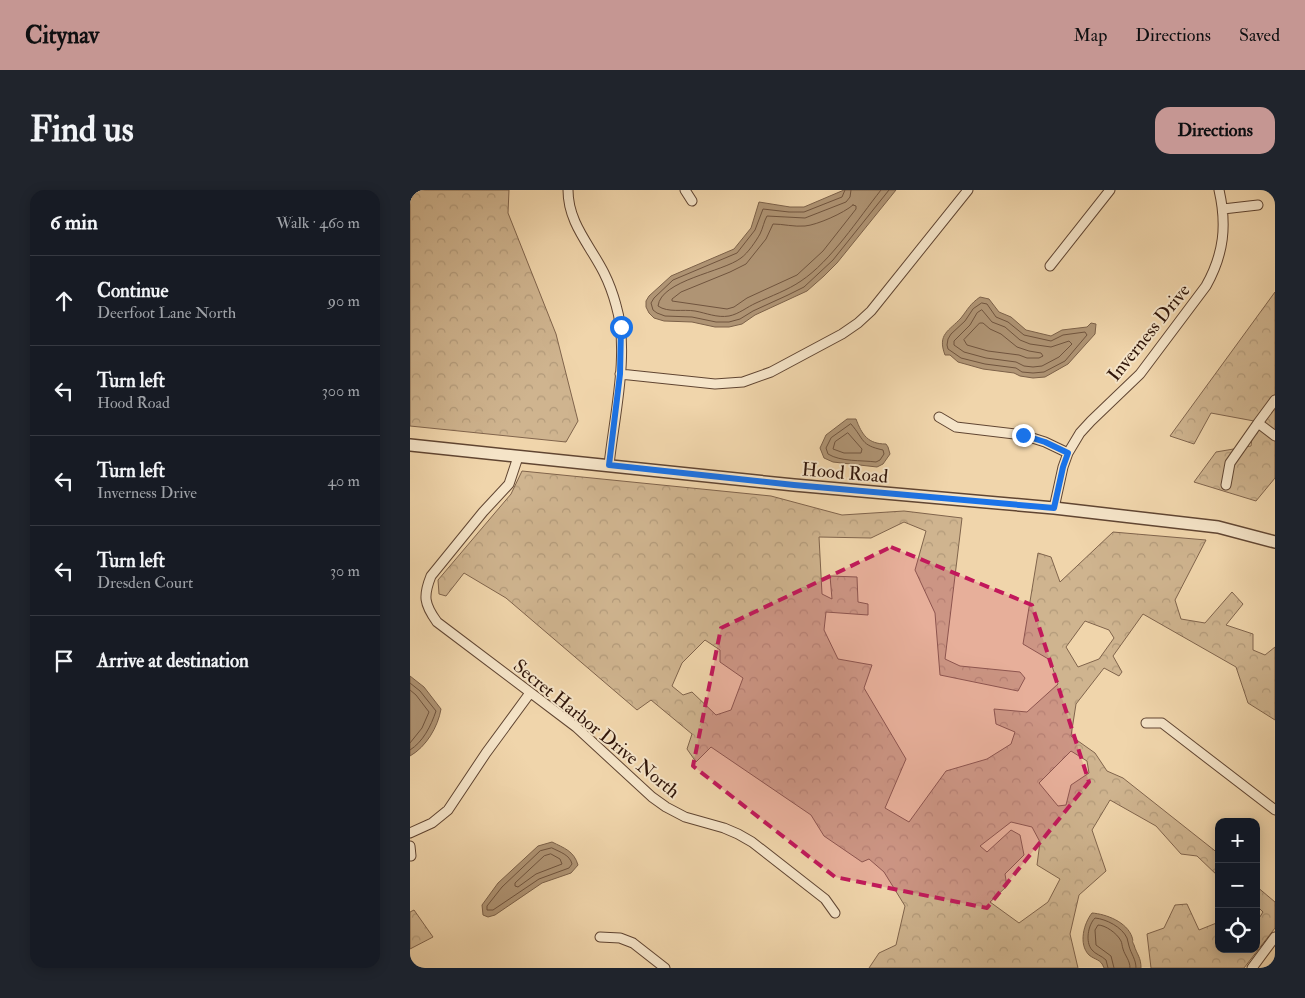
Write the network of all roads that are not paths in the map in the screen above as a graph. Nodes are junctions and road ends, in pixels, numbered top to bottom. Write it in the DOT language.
graph roads {
  1 [pos="568,190"];
  2 [pos="685,190"];
  3 [pos="968,190"];
  4 [pos="1110,190"];
  5 [pos="1219,190"];
  6 [pos="692,202"];
  7 [pos="1258,205"];
  8 [pos="1223,209"];
  9 [pos="1050,266"];
  10 [pos="620,374"];
  11 [pos="1275,400"];
  12 [pos="939,418"];
  13 [pos="1258,423"];
  14 [pos="1275,436"];
  15 [pos="410,445"];
  16 [pos="1068,453"];
  17 [pos="518,457"];
  18 [pos="609,465"];
  19 [pos="1226,485"];
  20 [pos="1054,508"];
  21 [pos="1275,542"];
  22 [pos="530,693"];
  23 [pos="1146,723"];
  24 [pos="1275,810"];
  25 [pos="410,833"];
  26 [pos="835,913"];
  27 [pos="1275,937"];
  28 [pos="600,938"];
  29 [pos="666,968"];
  30 [pos="1252,968"];
  1 -- 10 [label="street"];
  2 -- 6 [label="street"];
  3 -- 10 [label="street"];
  4 -- 9 [label="street"];
  5 -- 8 [label="street, Inverness Drive"];
  7 -- 8 [label="street"];
  8 -- 16 [label="street, Inverness Drive"];
  10 -- 18 [label="street"];
  11 -- 13 [label="street"];
  12 -- 16 [label="street"];
  13 -- 14 [label="street"];
  13 -- 19 [label="street"];
  15 -- 17 [label="street, Hood Road"];
  16 -- 20 [label="street, Inverness Drive"];
  17 -- 18 [label="street, Hood Road"];
  17 -- 22 [label="street, Secret Harbor Drive North"];
  18 -- 20 [label="street, Hood Road"];
  20 -- 21 [label="street, Hood Road"];
  22 -- 25 [label="street"];
  22 -- 26 [label="street, Secret Harbor Drive North"];
  23 -- 24 [label="street"];
  27 -- 30 [label="street"];
  28 -- 29 [label="street"];
}
